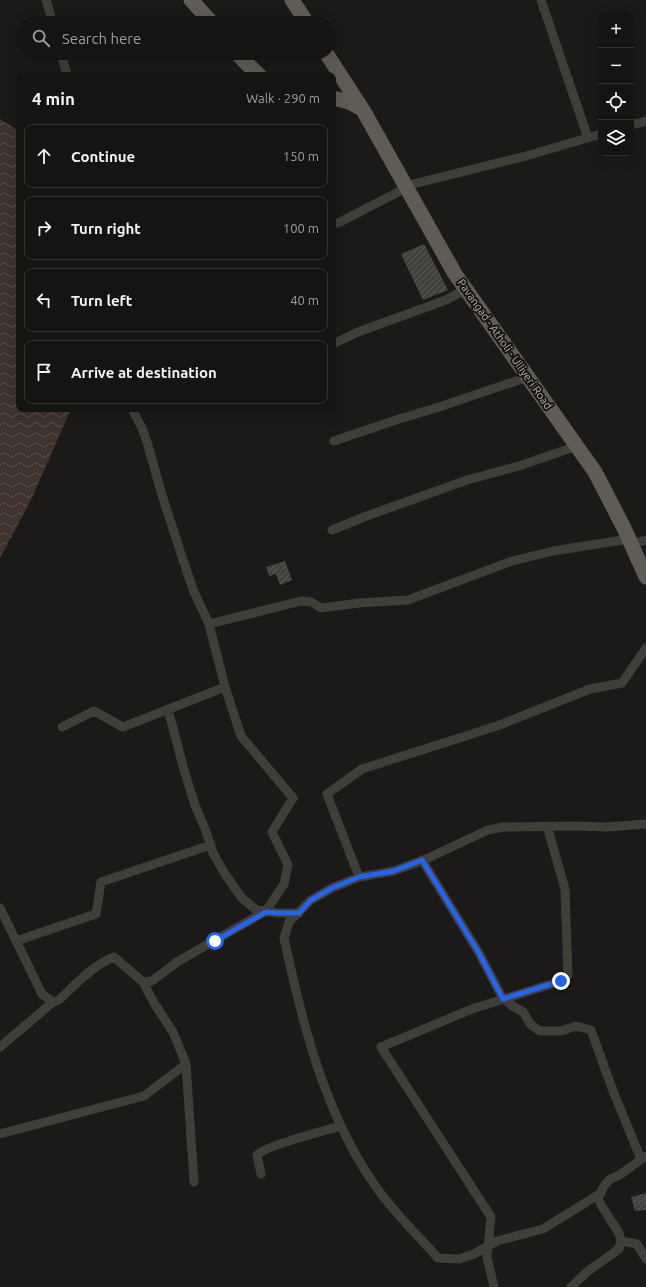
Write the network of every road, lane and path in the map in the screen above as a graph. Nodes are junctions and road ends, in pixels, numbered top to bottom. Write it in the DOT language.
graph roads {
  1 [pos="46,0"];
  2 [pos="191,0"];
  3 [pos="292,0"];
  4 [pos="541,0"];
  5 [pos="51,16"];
  6 [pos="206,16"];
  7 [pos="302,16"];
  8 [pos="63,60"];
  9 [pos="244,60"];
  10 [pos="331,60"];
  11 [pos="66,72"];
  12 [pos="256,72"];
  13 [pos="336,99"];
  14 [pos="363,110"];
  15 [pos="646,121"];
  16 [pos="634,125"];
  17 [pos="598,135"];
  18 [pos="588,138"];
  19 [pos="406,187"];
  20 [pos="336,223"];
  21 [pos="466,289"];
  22 [pos="336,343"];
  23 [pos="528,377"];
  24 [pos="134,412"];
  25 [pos="334,441"];
  26 [pos="577,446"];
  27 [pos="332,530"];
  28 [pos="646,540"];
  29 [pos="630,542"];
  30 [pos="646,577"];
  31 [pos="209,624"];
  32 [pos="646,648"];
  33 [pos="225,687"];
  34 [pos="168,709"];
  35 [pos="62,727"];
  36 [pos="646,824"];
  37 [pos="547,826"];
  38 [pos="211,845"];
  39 [pos="422,860"];
  40 [pos="359,877"];
  41 [pos="0,908"];
  42 [pos="266,912"];
  43 [pos="299,913"];
  44 [pos="16,941"];
  45 [pos="143,982"];
  46 [pos="503,999"];
  47 [pos="53,1002"];
  48 [pos="0,1047"];
  49 [pos="186,1064"];
  50 [pos="341,1126"];
  51 [pos="0,1134"];
  52 [pos="644,1158"];
  53 [pos="261,1174"];
  54 [pos="194,1182"];
  55 [pos="601,1193"];
  56 [pos="621,1241"];
  57 [pos="488,1246"];
  58 [pos="646,1259"];
  59 [pos="494,1287"];
  60 [pos="571,1287"];
  1 -- 5 [label="street"];
  2 -- 6 [label="main road"];
  3 -- 7 [label="main road"];
  4 -- 18 [label="street"];
  8 -- 11 [label="street"];
  9 -- 12 [label="main road"];
  10 -- 14 [label="main road, Pavangad - Atholi - Ulliyeri Road"];
  13 -- 14 [label="main road"];
  14 -- 19 [label="main road, Pavangad - Atholi - Ulliyeri Road"];
  15 -- 16 [label="street"];
  17 -- 18 [label="street"];
  18 -- 19 [label="street"];
  19 -- 20 [label="street"];
  19 -- 21 [label="main road, Pavangad - Atholi - Ulliyeri Road"];
  21 -- 22 [label="street"];
  21 -- 23 [label="main road, Pavangad - Atholi - Ulliyeri Road"];
  23 -- 25 [label="street"];
  23 -- 26 [label="main road, Pavangad - Atholi - Ulliyeri Road"];
  24 -- 31 [label="street"];
  26 -- 27 [label="street"];
  26 -- 29 [label="main road, Pavangad - Atholi - Ulliyeri Road"];
  28 -- 29 [label="street"];
  29 -- 30 [label="main road, Pavangad - Atholi - Ulliyeri Road"];
  29 -- 31 [label="street"];
  31 -- 33 [label="street"];
  32 -- 40 [label="street"];
  33 -- 34 [label="street"];
  33 -- 42 [label="street"];
  34 -- 35 [label="street"];
  34 -- 38 [label="street"];
  36 -- 37 [label="street"];
  37 -- 39 [label="street"];
  37 -- 46 [label="street"];
  38 -- 42 [label="street"];
  38 -- 44 [label="street"];
  39 -- 40 [label="street"];
  39 -- 46 [label="street"];
  40 -- 43 [label="street"];
  41 -- 44 [label="street"];
  42 -- 43 [label="street"];
  42 -- 45 [label="street"];
  43 -- 50 [label="street"];
  44 -- 47 [label="street"];
  45 -- 47 [label="street"];
  45 -- 49 [label="street"];
  46 -- 52 [label="street"];
  46 -- 57 [label="street"];
  47 -- 48 [label="street"];
  49 -- 51 [label="street"];
  49 -- 54 [label="street"];
  50 -- 53 [label="street"];
  50 -- 57 [label="street"];
  52 -- 55 [label="street"];
  55 -- 56 [label="street"];
  55 -- 57 [label="street"];
  56 -- 58 [label="street"];
  56 -- 60 [label="street"];
  57 -- 59 [label="street"];
}
